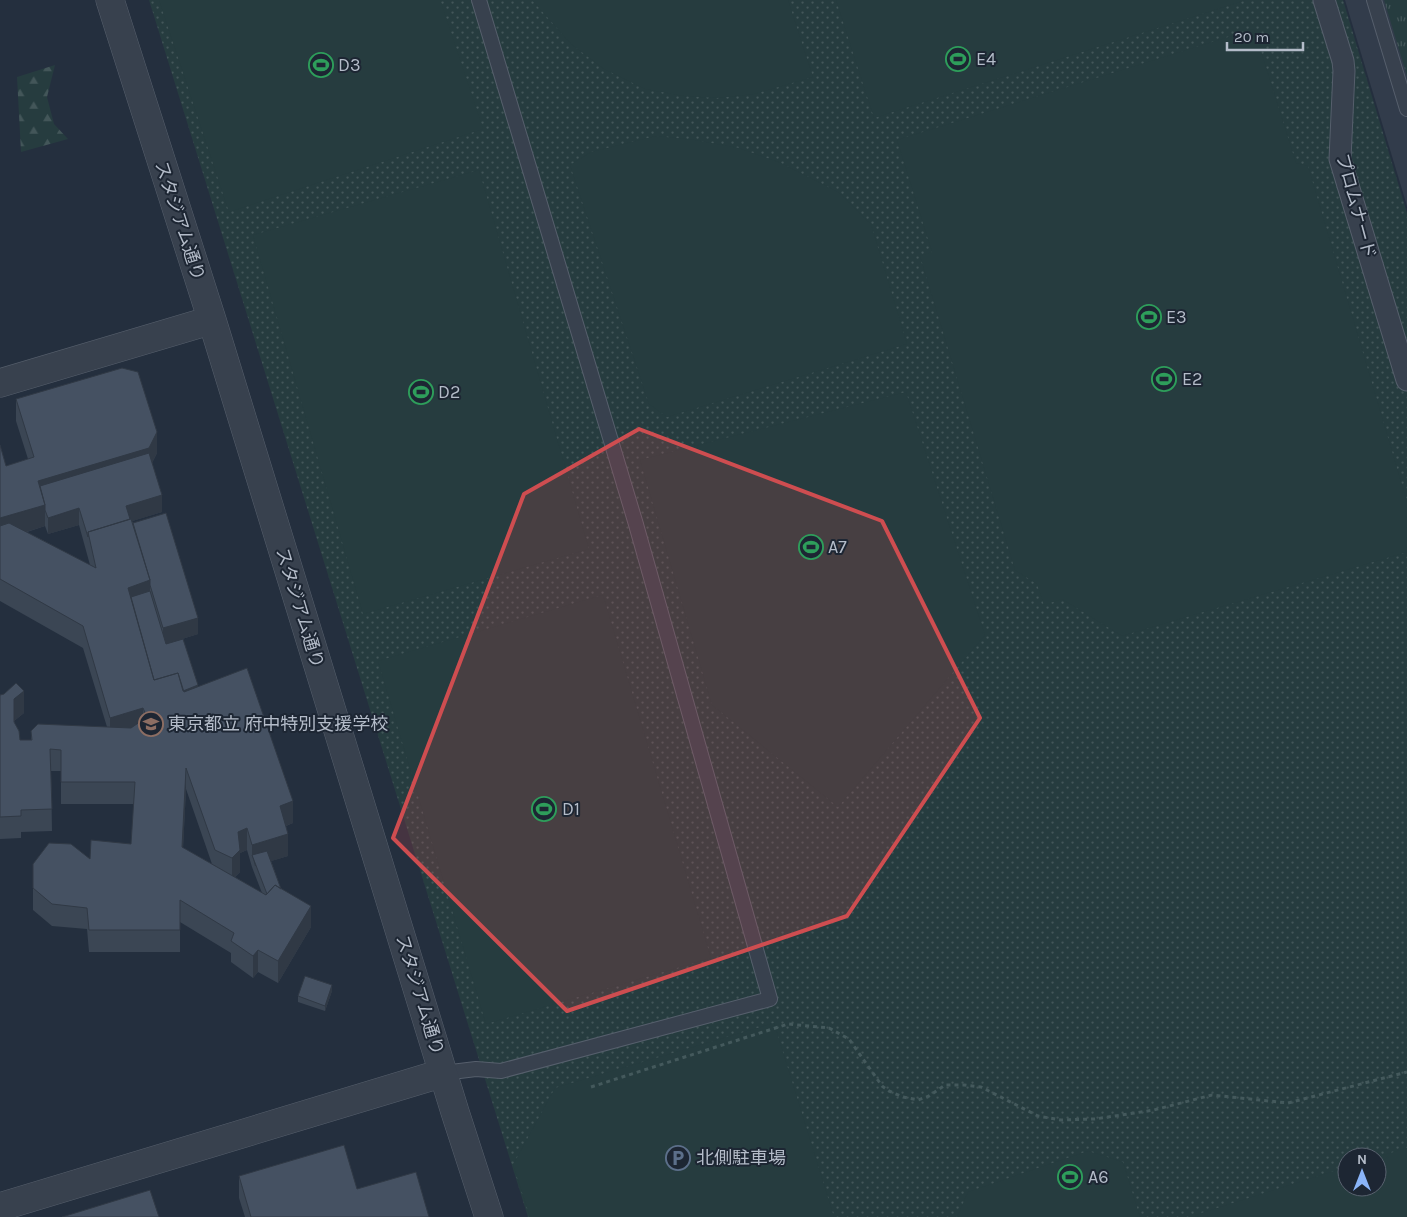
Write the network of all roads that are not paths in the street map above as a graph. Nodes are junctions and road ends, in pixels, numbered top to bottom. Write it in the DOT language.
graph roads {
  1 [pos="110,0"];
  2 [pos="479,0"];
  3 [pos="1324,0"];
  4 [pos="1374,0"];
  5 [pos="1407,110"];
  6 [pos="212,320"];
  7 [pos="1407,380"];
  8 [pos="0,383"];
  9 [pos="443,1073"];
  10 [pos="0,1207"];
  11 [pos="489,1217"];
  1 -- 6 [label="street, スタジアム通り"];
  2 -- 9 [label="lane"];
  3 -- 7 [label="street, プロムナード"];
  4 -- 5 [label="lane"];
  6 -- 8 [label="street"];
  6 -- 9 [label="street, スタジアム通り"];
  9 -- 10 [label="street"];
  9 -- 11 [label="street, スタジアム通り"];
}
